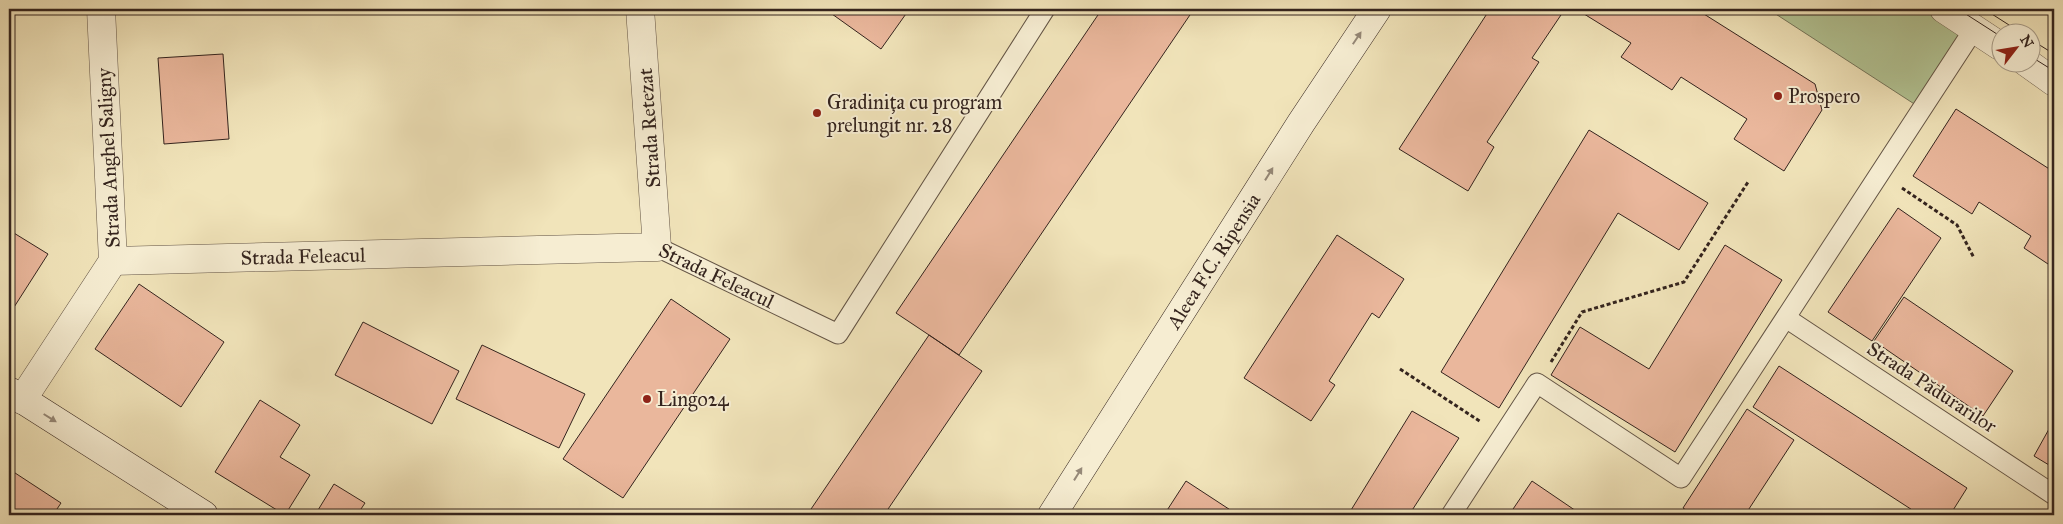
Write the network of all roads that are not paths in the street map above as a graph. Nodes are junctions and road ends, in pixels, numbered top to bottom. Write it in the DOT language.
graph roads {
  1 [pos="101,9"];
  2 [pos="640,9"];
  3 [pos="1045,9"];
  4 [pos="1377,9"];
  5 [pos="1944,9"];
  6 [pos="1974,29"];
  7 [pos="1990,39"];
  8 [pos="2040,72"];
  9 [pos="2054,82"];
  10 [pos="657,247"];
  11 [pos="113,261"];
  12 [pos="1786,318"];
  13 [pos="15,396"];
  14 [pos="2054,495"];
  15 [pos="204,515"];
  16 [pos="1052,515"];
  17 [pos="1451,515"];
  1 -- 11 [label="street, Strada Anghel Saligny"];
  2 -- 10 [label="street, Strada Retezat"];
  3 -- 10 [label="lane, Strada Feleacul"];
  16 -- 4 [label="street, Aleea F.C. Ripensia, one-way"];
  5 -- 6 [label="street"];
  6 -- 7 [label="street"];
  6 -- 12 [label="lane"];
  8 -- 9 [label="street"];
  10 -- 11 [label="street, Strada Feleacul"];
  11 -- 13 [label="street, Strada Anghel Saligny"];
  12 -- 14 [label="lane, Strada Pădurarilor"];
  12 -- 17 [label="lane"];
  13 -- 15 [label="street, one-way"];
}
